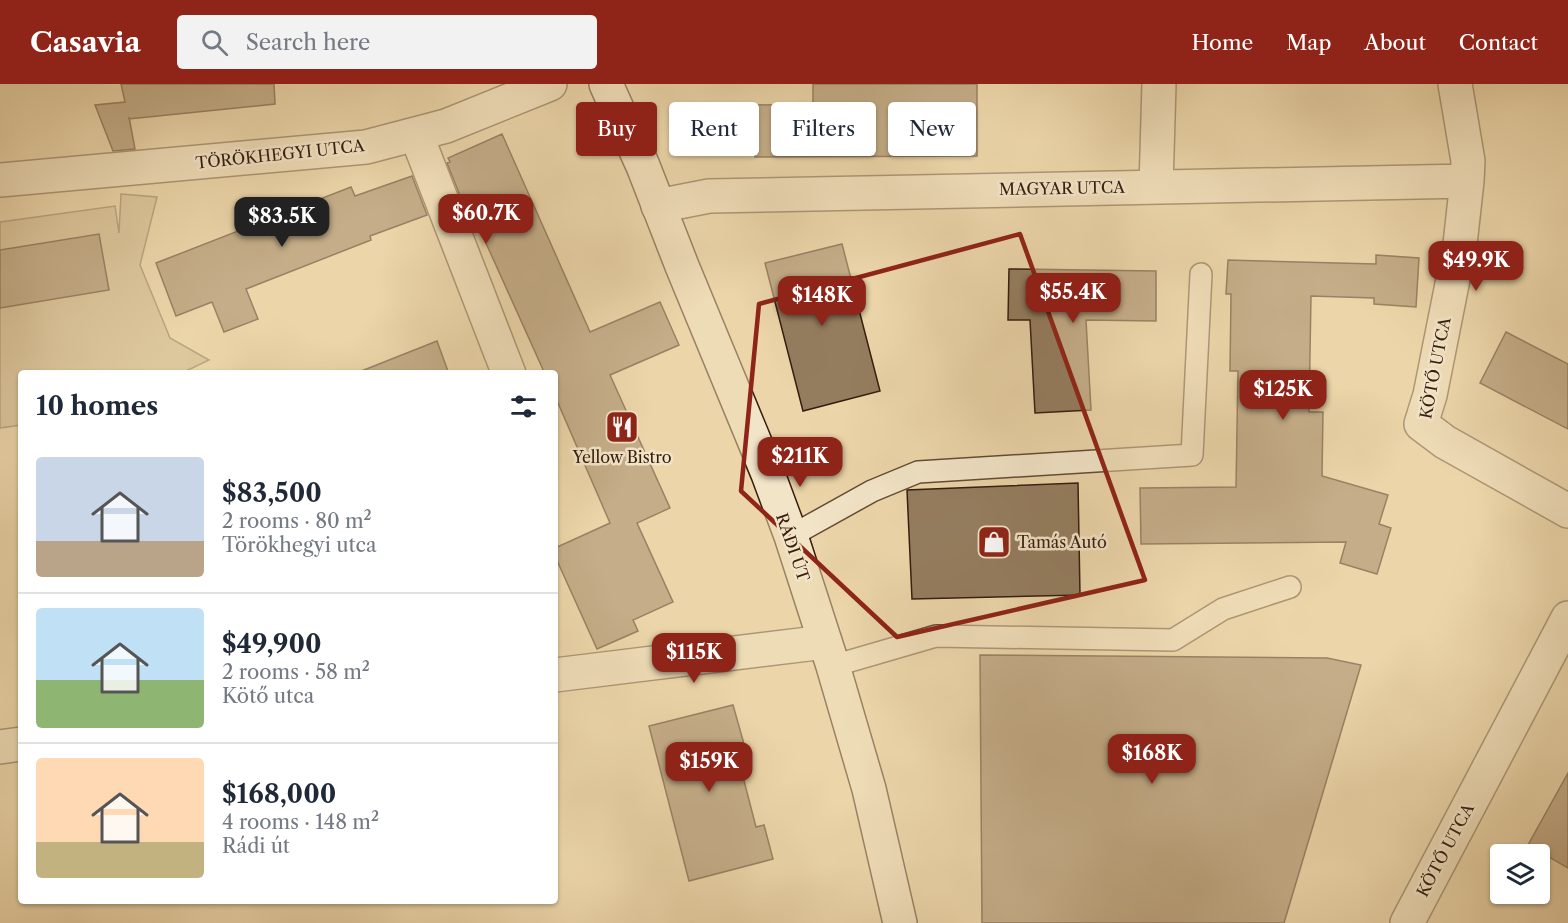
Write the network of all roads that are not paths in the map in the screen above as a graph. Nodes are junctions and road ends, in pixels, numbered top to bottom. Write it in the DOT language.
graph roads {
  1 [pos="550,84"];
  2 [pos="606,84"];
  3 [pos="1159,84"];
  4 [pos="1455,84"];
  5 [pos="416,134"];
  6 [pos="0,180"];
  7 [pos="1467,181"];
  8 [pos="1156,187"];
  9 [pos="658,206"];
  10 [pos="1201,274"];
  11 [pos="507,370"];
  12 [pos="1568,511"];
  13 [pos="791,536"];
  14 [pos="1290,587"];
  15 [pos="1568,618"];
  16 [pos="829,654"];
  17 [pos="558,673"];
  18 [pos="18,744"];
  19 [pos="0,747"];
  20 [pos="900,923"];
  21 [pos="1407,923"];
  1 -- 5 [label="street, TÖRÖKHEGYI UTCA"];
  2 -- 9 [label="street, RÁDI ÚT"];
  3 -- 8 [label="street"];
  4 -- 7 [label="street, KÖTŐ UTCA"];
  5 -- 6 [label="street, TÖRÖKHEGYI UTCA"];
  5 -- 11 [label="street"];
  7 -- 8 [label="street, MAGYAR UTCA"];
  7 -- 12 [label="street, KÖTŐ UTCA"];
  8 -- 9 [label="street, MAGYAR UTCA"];
  9 -- 13 [label="street, RÁDI ÚT"];
  10 -- 13 [label="lane"];
  13 -- 16 [label="street, RÁDI ÚT"];
  14 -- 16 [label="lane"];
  15 -- 21 [label="street, KÖTŐ UTCA"];
  16 -- 17 [label="street"];
  16 -- 20 [label="street, RÁDI ÚT"];
  18 -- 19 [label="street"];
}
